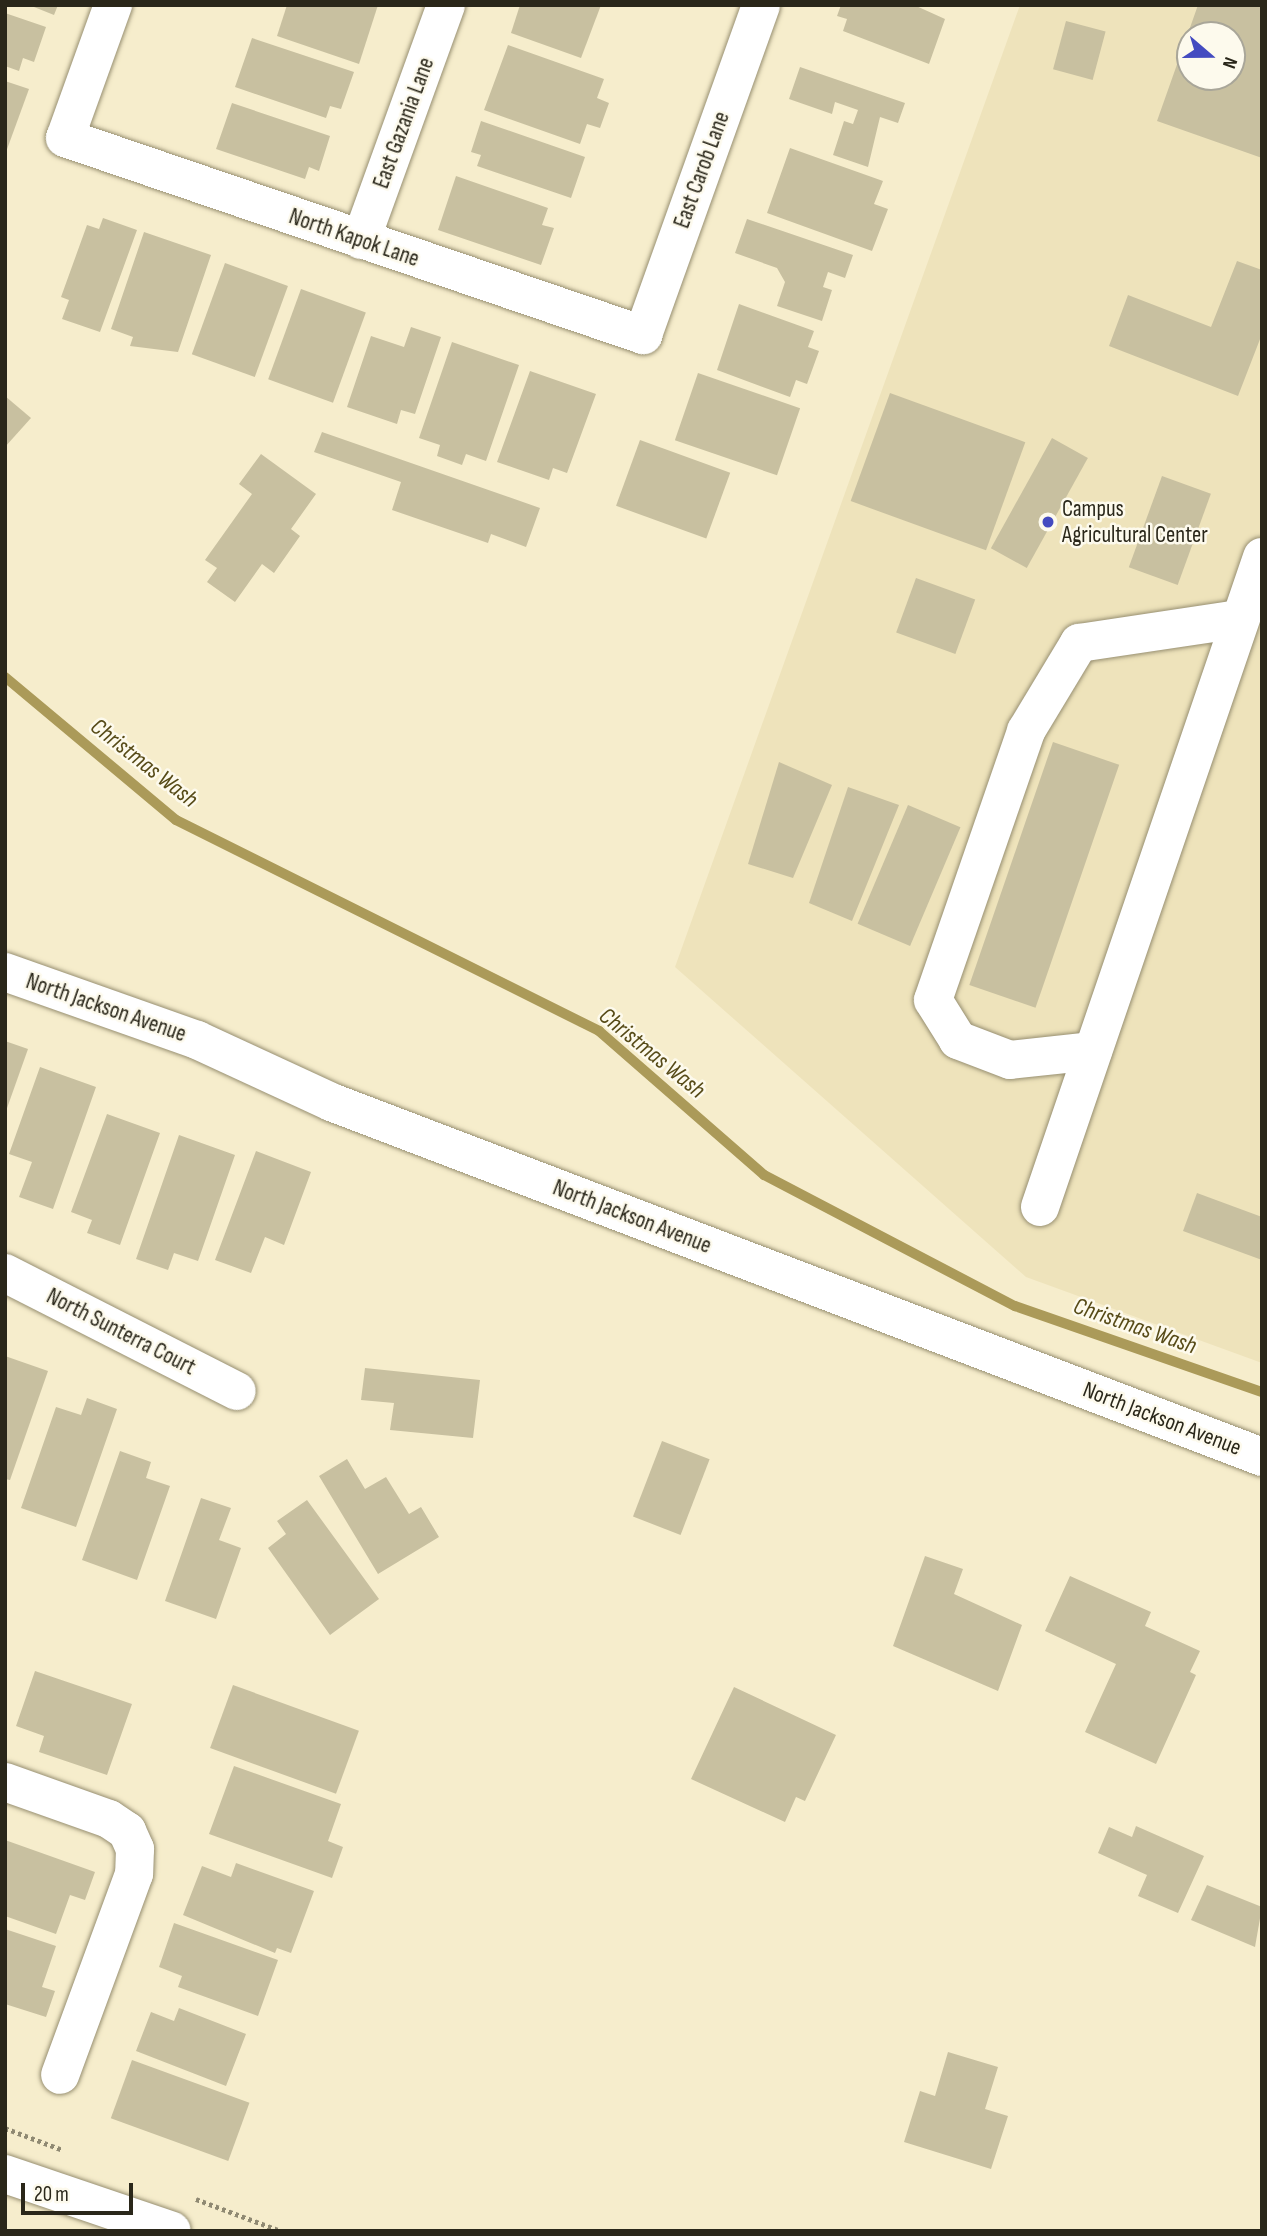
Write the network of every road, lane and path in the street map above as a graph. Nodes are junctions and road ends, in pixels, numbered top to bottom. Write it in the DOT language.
graph roads {
  1 [pos="113,5"];
  2 [pos="446,5"];
  3 [pos="761,5"];
  4 [pos="361,240"];
  5 [pos="643,335"];
  6 [pos="1262,557"];
  7 [pos="1241,619"];
  8 [pos="5,972"];
  9 [pos="1093,1051"];
  10 [pos="1040,1207"];
  11 [pos="5,1273"];
  12 [pos="237,1391"];
  13 [pos="1262,1457"];
  14 [pos="5,1782"];
  15 [pos="60,2075"];
  16 [pos="5,2174"];
  17 [pos="172,2231"];
  1 -- 4 [label="street, North Kapok Lane"];
  2 -- 4 [label="street, East Gazania Lane"];
  3 -- 5 [label="street, East Carob Lane"];
  4 -- 5 [label="street, North Kapok Lane"];
  6 -- 7 [label="street"];
  7 -- 9 [label="street"];
  7 -- 9 [label="street"];
  8 -- 13 [label="street, North Jackson Avenue"];
  9 -- 10 [label="street"];
  11 -- 12 [label="street, North Sunterra Court"];
  14 -- 15 [label="street"];
  16 -- 17 [label="street"];
}
